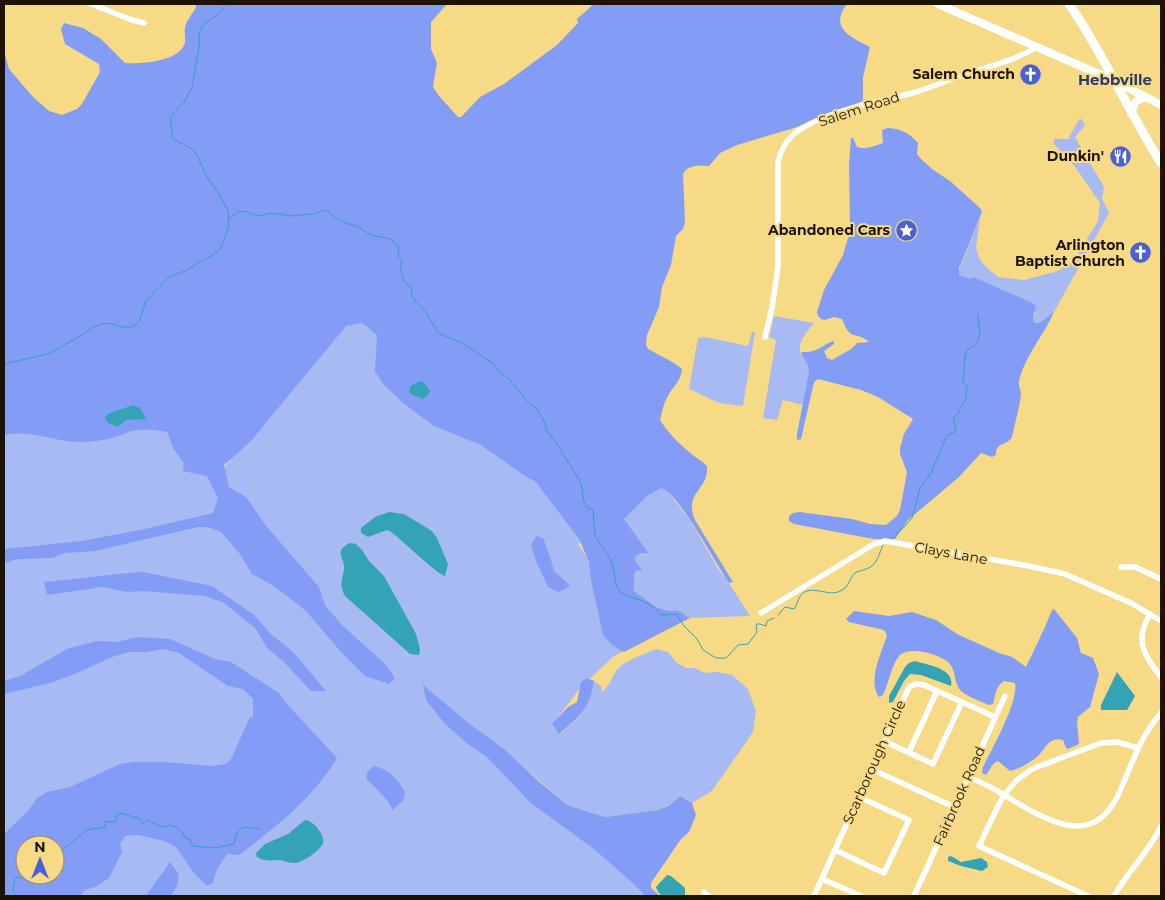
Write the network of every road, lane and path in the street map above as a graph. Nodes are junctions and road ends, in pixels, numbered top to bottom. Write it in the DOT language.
graph roads {
  1 [pos="91,4"];
  2 [pos="938,4"];
  3 [pos="1069,4"];
  4 [pos="144,23"];
  5 [pos="1037,47"];
  6 [pos="1115,82"];
  7 [pos="1146,97"];
  8 [pos="1161,105"];
  9 [pos="1131,112"];
  10 [pos="1161,163"];
  11 [pos="765,338"];
  12 [pos="1121,567"];
  13 [pos="1161,579"];
  14 [pos="761,613"];
  15 [pos="1150,614"];
  16 [pos="1161,621"];
  17 [pos="1161,677"];
  18 [pos="937,691"];
  19 [pos="1005,696"];
  20 [pos="962,702"];
  21 [pos="1161,713"];
  22 [pos="995,717"];
  23 [pos="884,741"];
  24 [pos="1138,748"];
  25 [pos="909,752"];
  26 [pos="872,769"];
  27 [pos="968,777"];
  28 [pos="1004,795"];
  29 [pos="859,797"];
  30 [pos="954,807"];
  31 [pos="1161,826"];
  32 [pos="835,850"];
  33 [pos="822,878"];
  34 [pos="814,896"];
  35 [pos="861,896"];
  36 [pos="914,896"];
  37 [pos="1088,896"];
  38 [pos="1114,896"];
  1 -- 4 [label="street"];
  2 -- 5 [label="main road"];
  3 -- 6 [label="main road"];
  5 -- 6 [label="main road"];
  5 -- 11 [label="street, Salem Road"];
  6 -- 7 [label="main road"];
  6 -- 9 [label="main road"];
  7 -- 8 [label="main road"];
  7 -- 9 [label="main road"];
  9 -- 10 [label="main road"];
  12 -- 13 [label="street"];
  14 -- 15 [label="street, Clays Lane"];
  15 -- 16 [label="street, Clays Lane"];
  15 -- 17 [label="street"];
  18 -- 20 [label="street, Scarborough Circle"];
  18 -- 23 [label="street, Scarborough Circle"];
  18 -- 25 [label="street"];
  19 -- 22 [label="street, Fairbrook Road"];
  20 -- 22 [label="street, Scarborough Circle"];
  20 -- 25 [label="street"];
  21 -- 24 [label="street"];
  22 -- 27 [label="street, Fairbrook Road"];
  23 -- 25 [label="street"];
  23 -- 26 [label="street, Scarborough Circle"];
  24 -- 28 [label="street"];
  24 -- 28 [label="street"];
  26 -- 29 [label="street, Scarborough Circle"];
  26 -- 30 [label="street"];
  27 -- 28 [label="street"];
  27 -- 30 [label="street, Fairbrook Road"];
  28 -- 37 [label="street"];
  29 -- 32 [label="street, Scarborough Circle"];
  29 -- 32 [label="street"];
  30 -- 36 [label="street, Fairbrook Road"];
  31 -- 38 [label="street"];
  32 -- 33 [label="street, Scarborough Circle"];
  33 -- 34 [label="street, Scarborough Circle"];
  33 -- 35 [label="street"];
}
